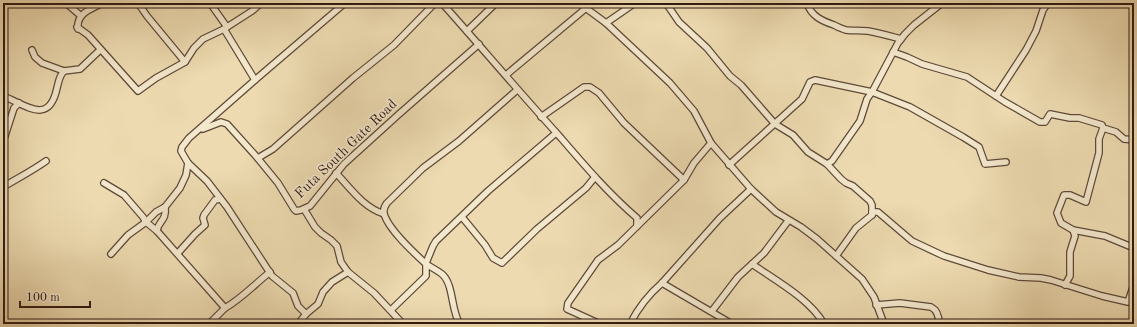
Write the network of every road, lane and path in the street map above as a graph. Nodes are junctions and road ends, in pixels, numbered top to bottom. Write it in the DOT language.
graph roads {
  1 [pos="66,3"];
  2 [pos="103,3"];
  3 [pos="138,3"];
  4 [pos="210,3"];
  5 [pos="261,3"];
  6 [pos="345,3"];
  7 [pos="435,3"];
  8 [pos="442,3"];
  9 [pos="496,3"];
  10 [pos="579,3"];
  11 [pos="635,3"];
  12 [pos="666,3"];
  13 [pos="807,3"];
  14 [pos="942,3"];
  15 [pos="1048,3"];
  16 [pos="585,9"];
  17 [pos="81,16"];
  18 [pos="606,23"];
  19 [pos="225,28"];
  20 [pos="467,31"];
  21 [pos="901,39"];
  22 [pos="479,44"];
  23 [pos="32,50"];
  24 [pos="100,50"];
  25 [pos="893,52"];
  26 [pos="185,62"];
  27 [pos="64,71"];
  28 [pos="506,76"];
  29 [pos="255,80"];
  30 [pos="517,90"];
  31 [pos="872,92"];
  32 [pos="3,96"];
  33 [pos="996,96"];
  34 [pos="19,103"];
  35 [pos="542,117"];
  36 [pos="775,124"];
  37 [pos="1103,128"];
  38 [pos="198,131"];
  39 [pos="556,133"];
  40 [pos="1134,140"];
  41 [pos="3,142"];
  42 [pos="711,143"];
  43 [pos="258,158"];
  44 [pos="46,161"];
  45 [pos="1006,162"];
  46 [pos="188,163"];
  47 [pos="827,164"];
  48 [pos="729,165"];
  49 [pos="336,173"];
  50 [pos="595,177"];
  51 [pos="684,180"];
  52 [pos="104,183"];
  53 [pos="3,187"];
  54 [pos="751,189"];
  55 [pos="220,199"];
  56 [pos="165,207"];
  57 [pos="304,209"];
  58 [pos="384,214"];
  59 [pos="872,215"];
  60 [pos="462,217"];
  61 [pos="646,217"];
  62 [pos="637,218"];
  63 [pos="788,220"];
  64 [pos="146,222"];
  65 [pos="638,226"];
  66 [pos="1073,230"];
  67 [pos="157,231"];
  68 [pos="1082,233"];
  69 [pos="1074,241"];
  70 [pos="1134,248"];
  71 [pos="178,253"];
  72 [pos="111,254"];
  73 [pos="836,256"];
  74 [pos="426,263"];
  75 [pos="752,264"];
  76 [pos="270,272"];
  77 [pos="348,272"];
  78 [pos="662,283"];
  79 [pos="1134,284"];
  80 [pos="1065,285"];
  81 [pos="876,305"];
  82 [pos="225,308"];
  83 [pos="391,310"];
  84 [pos="712,311"];
  85 [pos="306,314"];
  86 [pos="209,324"];
  87 [pos="298,324"];
  88 [pos="403,324"];
  89 [pos="460,324"];
  90 [pos="600,324"];
  91 [pos="630,324"];
  92 [pos="732,324"];
  93 [pos="824,324"];
  94 [pos="884,324"];
  95 [pos="939,324"];
  1 -- 17 [label="street"];
  2 -- 17 [label="street"];
  3 -- 26 [label="street"];
  4 -- 19 [label="street"];
  5 -- 19 [label="street"];
  6 -- 29 [label="street"];
  7 -- 43 [label="street"];
  8 -- 20 [label="street"];
  9 -- 20 [label="street"];
  10 -- 16 [label="street"];
  11 -- 18 [label="street"];
  12 -- 36 [label="street"];
  13 -- 21 [label="street"];
  14 -- 21 [label="street"];
  15 -- 33 [label="street"];
  16 -- 18 [label="street"];
  16 -- 28 [label="street"];
  17 -- 24 [label="street"];
  18 -- 42 [label="street"];
  19 -- 26 [label="street"];
  19 -- 29 [label="street"];
  20 -- 22 [label="street"];
  21 -- 25 [label="street"];
  22 -- 28 [label="street"];
  22 -- 49 [label="street, Futa South Gate Road"];
  23 -- 27 [label="street"];
  24 -- 26 [label="street"];
  24 -- 27 [label="street"];
  25 -- 31 [label="street"];
  25 -- 33 [label="street"];
  27 -- 34 [label="street"];
  28 -- 30 [label="street"];
  29 -- 38 [label="street"];
  30 -- 35 [label="street"];
  30 -- 58 [label="street"];
  31 -- 36 [label="street"];
  31 -- 45 [label="street"];
  31 -- 47 [label="street"];
  32 -- 34 [label="street"];
  33 -- 37 [label="street"];
  34 -- 41 [label="street"];
  35 -- 39 [label="street"];
  35 -- 51 [label="street"];
  36 -- 47 [label="street"];
  36 -- 48 [label="street"];
  37 -- 40 [label="street"];
  37 -- 66 [label="street"];
  38 -- 43 [label="street"];
  38 -- 46 [label="street"];
  39 -- 50 [label="street"];
  39 -- 60 [label="street"];
  42 -- 48 [label="street"];
  42 -- 51 [label="street"];
  43 -- 57 [label="street, Futa South Gate Road"];
  44 -- 53 [label="street"];
  46 -- 55 [label="street"];
  46 -- 56 [label="street"];
  47 -- 59 [label="street"];
  48 -- 54 [label="street"];
  49 -- 57 [label="street, Futa South Gate Road"];
  49 -- 58 [label="street"];
  50 -- 60 [label="street"];
  50 -- 62 [label="street"];
  51 -- 61 [label="street"];
  52 -- 64 [label="street"];
  54 -- 63 [label="street"];
  54 -- 78 [label="street"];
  55 -- 71 [label="street"];
  55 -- 76 [label="street"];
  56 -- 64 [label="street"];
  56 -- 67 [label="street"];
  57 -- 77 [label="street"];
  58 -- 74 [label="street"];
  59 -- 73 [label="street"];
  59 -- 80 [label="street"];
  60 -- 74 [label="street"];
  61 -- 62 [label="street"];
  61 -- 65 [label="street"];
  62 -- 65 [label="street"];
  63 -- 73 [label="street"];
  63 -- 75 [label="street"];
  64 -- 67 [label="street"];
  64 -- 72 [label="street"];
  65 -- 90 [label="street"];
  66 -- 68 [label="street"];
  66 -- 69 [label="street"];
  67 -- 71 [label="street"];
  68 -- 69 [label="street"];
  68 -- 70 [label="street"];
  69 -- 80 [label="street"];
  71 -- 82 [label="street"];
  73 -- 81 [label="street"];
  74 -- 83 [label="street"];
  74 -- 89 [label="street"];
  75 -- 84 [label="street"];
  75 -- 93 [label="street"];
  76 -- 82 [label="street"];
  76 -- 85 [label="street"];
  77 -- 83 [label="street"];
  77 -- 85 [label="street"];
  78 -- 84 [label="street"];
  78 -- 91 [label="street"];
  79 -- 80 [label="street"];
  81 -- 94 [label="street"];
  81 -- 95 [label="street"];
  82 -- 86 [label="street"];
  83 -- 88 [label="street"];
  84 -- 92 [label="street"];
  85 -- 87 [label="street"];
}
